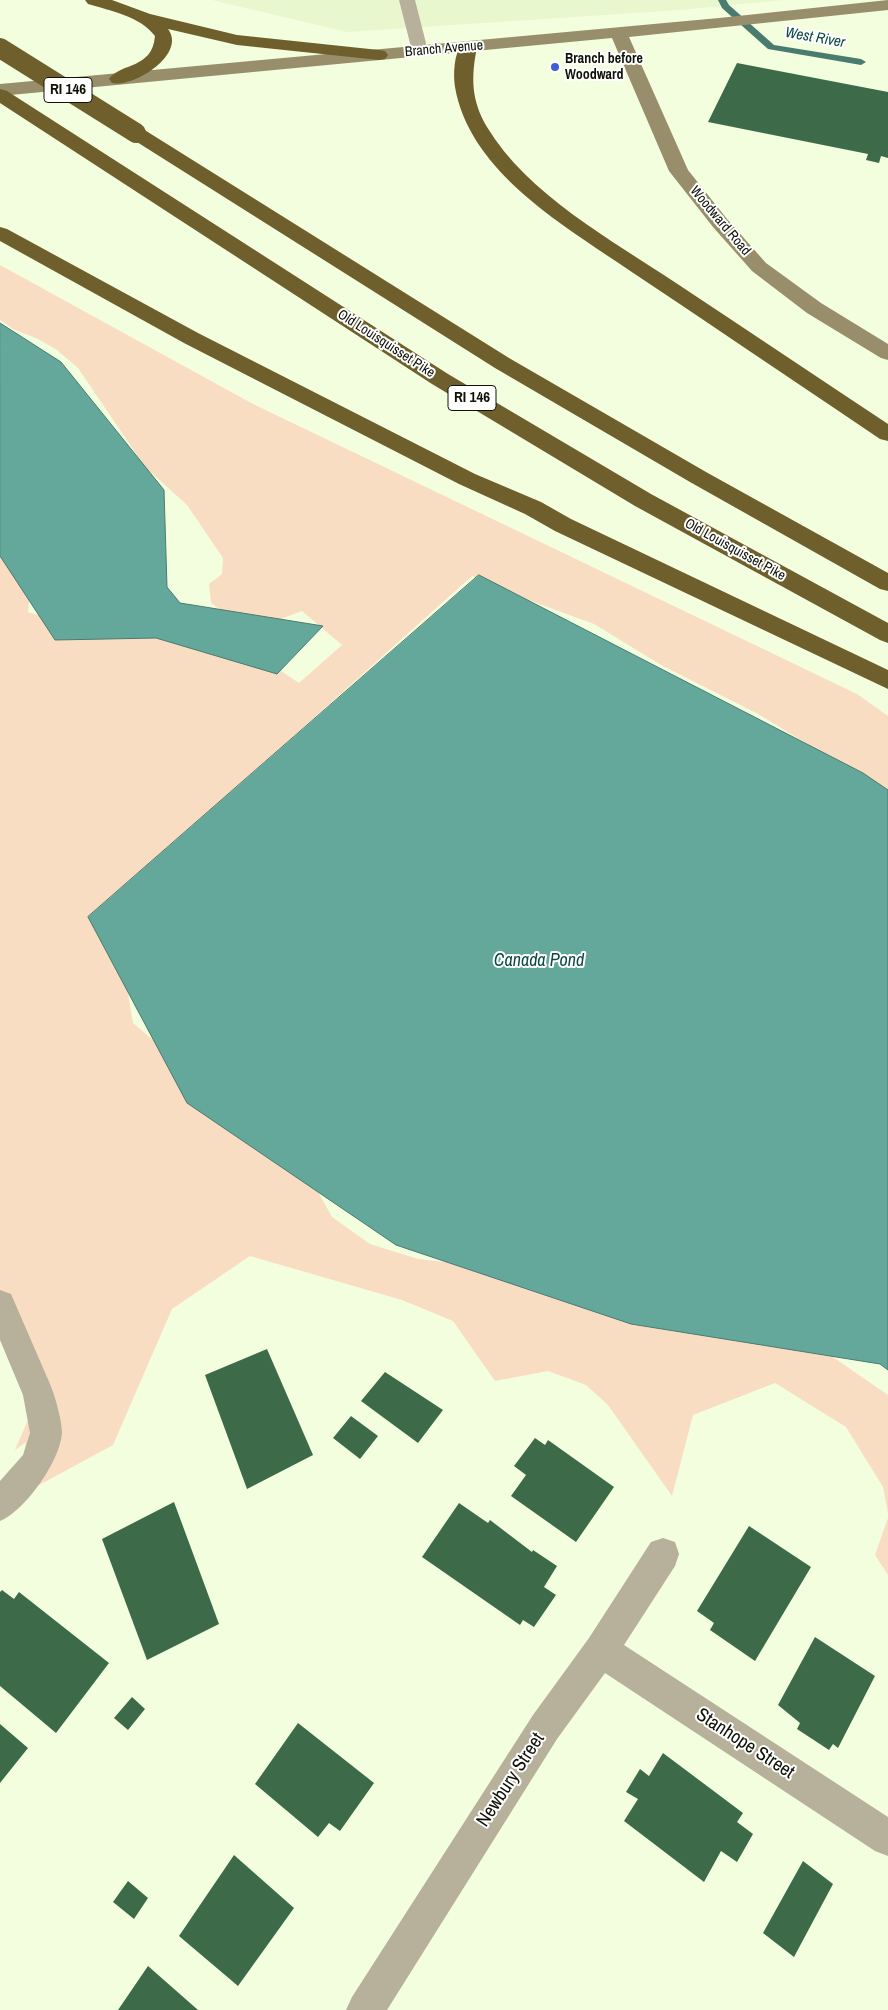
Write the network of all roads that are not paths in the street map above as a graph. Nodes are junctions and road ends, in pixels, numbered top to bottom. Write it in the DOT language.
graph roads {
  1 [pos="94,0"];
  2 [pos="407,0"];
  3 [pos="888,5"];
  4 [pos="145,18"];
  5 [pos="618,32"];
  6 [pos="468,47"];
  7 [pos="0,48"];
  8 [pos="420,51"];
  9 [pos="379,55"];
  10 [pos="118,79"];
  11 [pos="0,90"];
  12 [pos="0,95"];
  13 [pos="0,233"];
  14 [pos="888,353"];
  15 [pos="888,434"];
  16 [pos="888,583"];
  17 [pos="888,634"];
  18 [pos="888,680"];
  19 [pos="0,1304"];
  20 [pos="0,1505"];
  21 [pos="663,1554"];
  22 [pos="601,1650"];
  23 [pos="888,1838"];
  24 [pos="365,2010"];
  1 -- 4 [label="highway"];
  2 -- 8 [label="lane"];
  3 -- 5 [label="main road, Branch Avenue"];
  4 -- 9 [label="highway"];
  4 -- 10 [label="highway"];
  5 -- 6 [label="main road, Branch Avenue"];
  5 -- 14 [label="main road, Woodward Road"];
  6 -- 8 [label="main road, Branch Avenue"];
  6 -- 15 [label="highway"];
  7 -- 16 [label="highway, RI 146, bridge"];
  8 -- 9 [label="main road, Branch Avenue"];
  9 -- 10 [label="main road, Branch Avenue"];
  10 -- 11 [label="main road, Branch Avenue"];
  12 -- 17 [label="highway, Old Louisquisset Pike / RI 146"];
  13 -- 18 [label="highway"];
  19 -- 20 [label="street"];
  21 -- 22 [label="street, Newbury Street"];
  22 -- 23 [label="street, Stanhope Street"];
  22 -- 24 [label="street, Newbury Street"];
}
